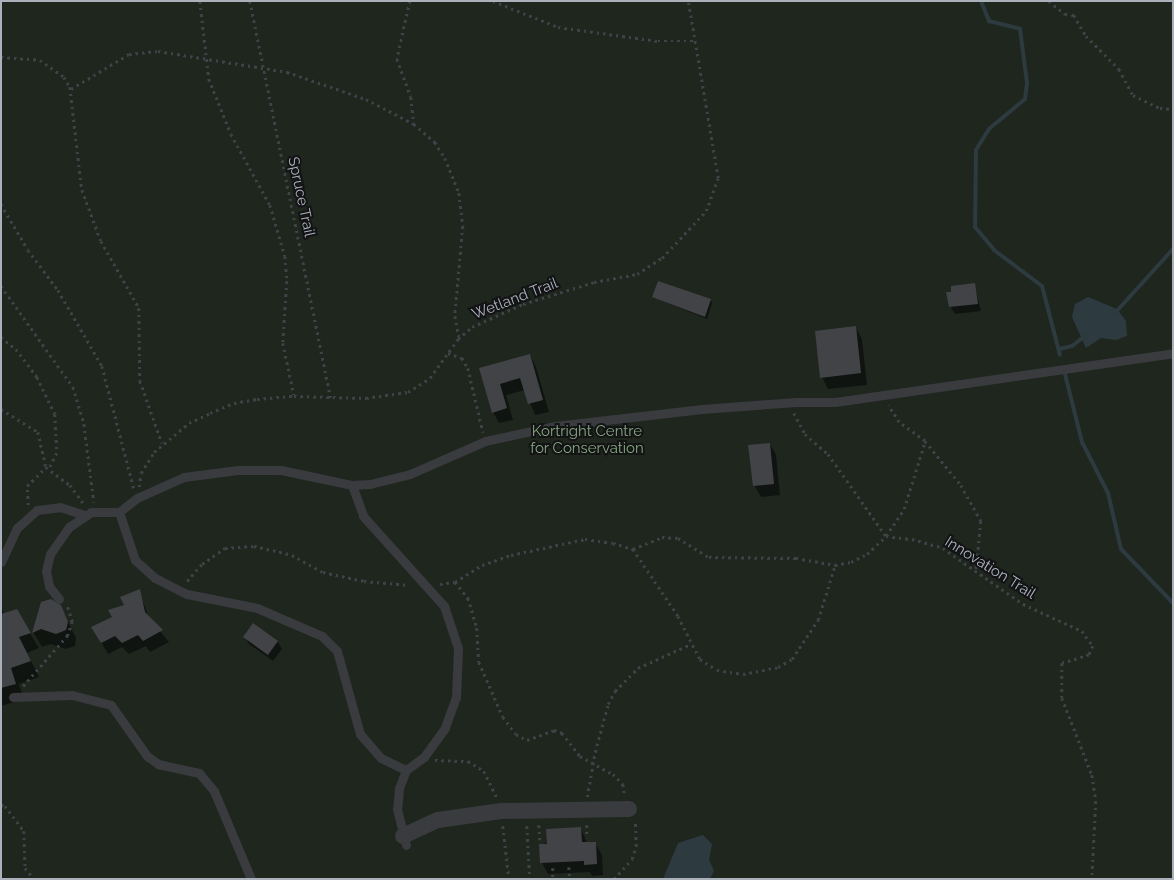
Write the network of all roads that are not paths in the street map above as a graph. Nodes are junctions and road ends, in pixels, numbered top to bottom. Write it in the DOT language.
graph roads {
  1 [pos="1173,353"];
  2 [pos="352,485"];
  3 [pos="119,512"];
  4 [pos="90,513"];
  5 [pos="1,562"];
  6 [pos="59,599"];
  7 [pos="13,697"];
  8 [pos="406,770"];
  9 [pos="629,809"];
  10 [pos="405,840"];
  11 [pos="251,879"];
  1 -- 2 [label="lane"];
  2 -- 3 [label="lane"];
  2 -- 8 [label="lane"];
  3 -- 4 [label="lane"];
  3 -- 8 [label="lane"];
  4 -- 5 [label="lane"];
  4 -- 6 [label="lane"];
  7 -- 11 [label="lane"];
  8 -- 10 [label="lane"];
  9 -- 10 [label="street"];
}
